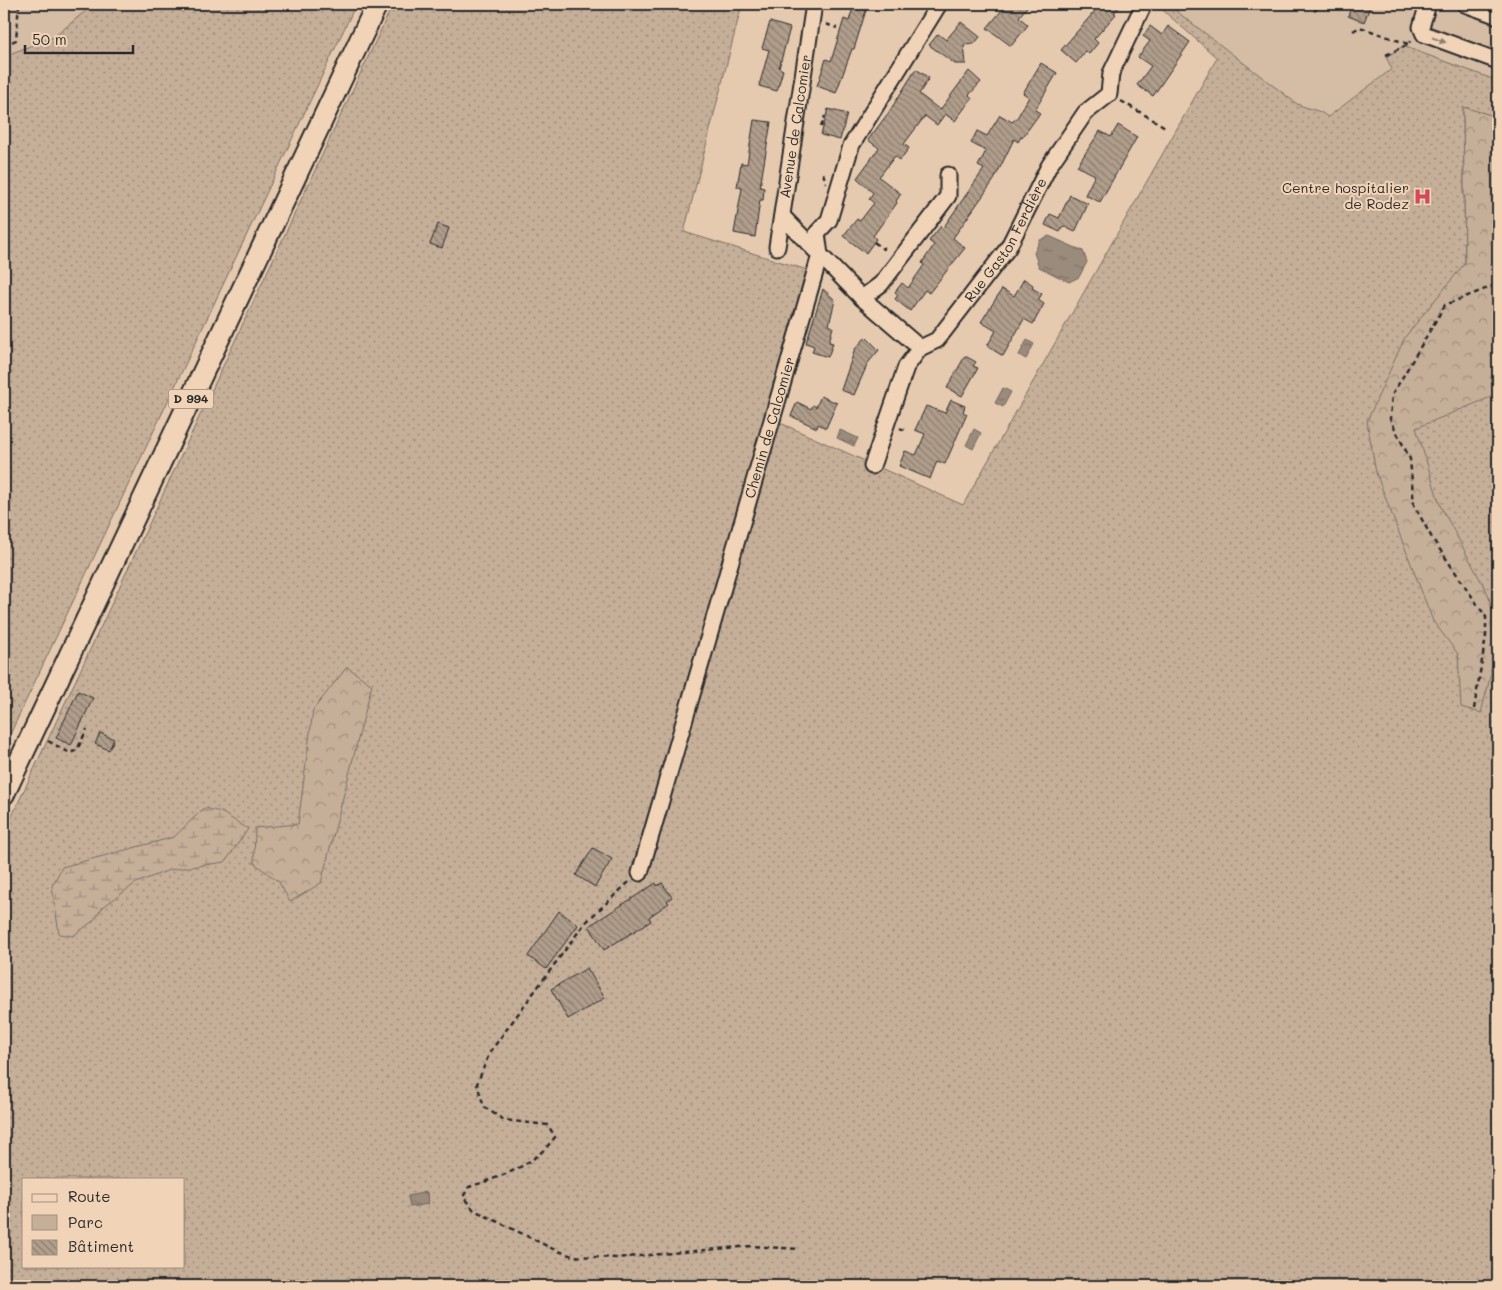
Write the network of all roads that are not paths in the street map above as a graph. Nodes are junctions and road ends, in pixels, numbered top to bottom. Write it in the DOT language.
graph roads {
  1 [pos="377,4"];
  2 [pos="814,4"];
  3 [pos="939,4"];
  4 [pos="1144,4"];
  5 [pos="1428,4"];
  6 [pos="1465,4"];
  7 [pos="1498,16"];
  8 [pos="1498,61"];
  9 [pos="948,175"];
  10 [pos="782,216"];
  11 [pos="777,247"];
  12 [pos="820,254"];
  13 [pos="862,298"];
  14 [pos="920,348"];
  15 [pos="872,466"];
  16 [pos="4,794"];
  17 [pos="640,873"];
  1 -- 16 [label="main road, D 994"];
  2 -- 10 [label="street, Avenue de Calcomier"];
  3 -- 12 [label="street, Chemin de Calcomier"];
  4 -- 14 [label="street, Rue Gaston Ferdière"];
  5 -- 8 [label="street, one-way"];
  6 -- 7 [label="street"];
  9 -- 13 [label="street"];
  10 -- 11 [label="street, Avenue de Calcomier"];
  10 -- 12 [label="street"];
  12 -- 13 [label="street"];
  12 -- 17 [label="street, Chemin de Calcomier"];
  13 -- 14 [label="street"];
  14 -- 15 [label="street"];
}
